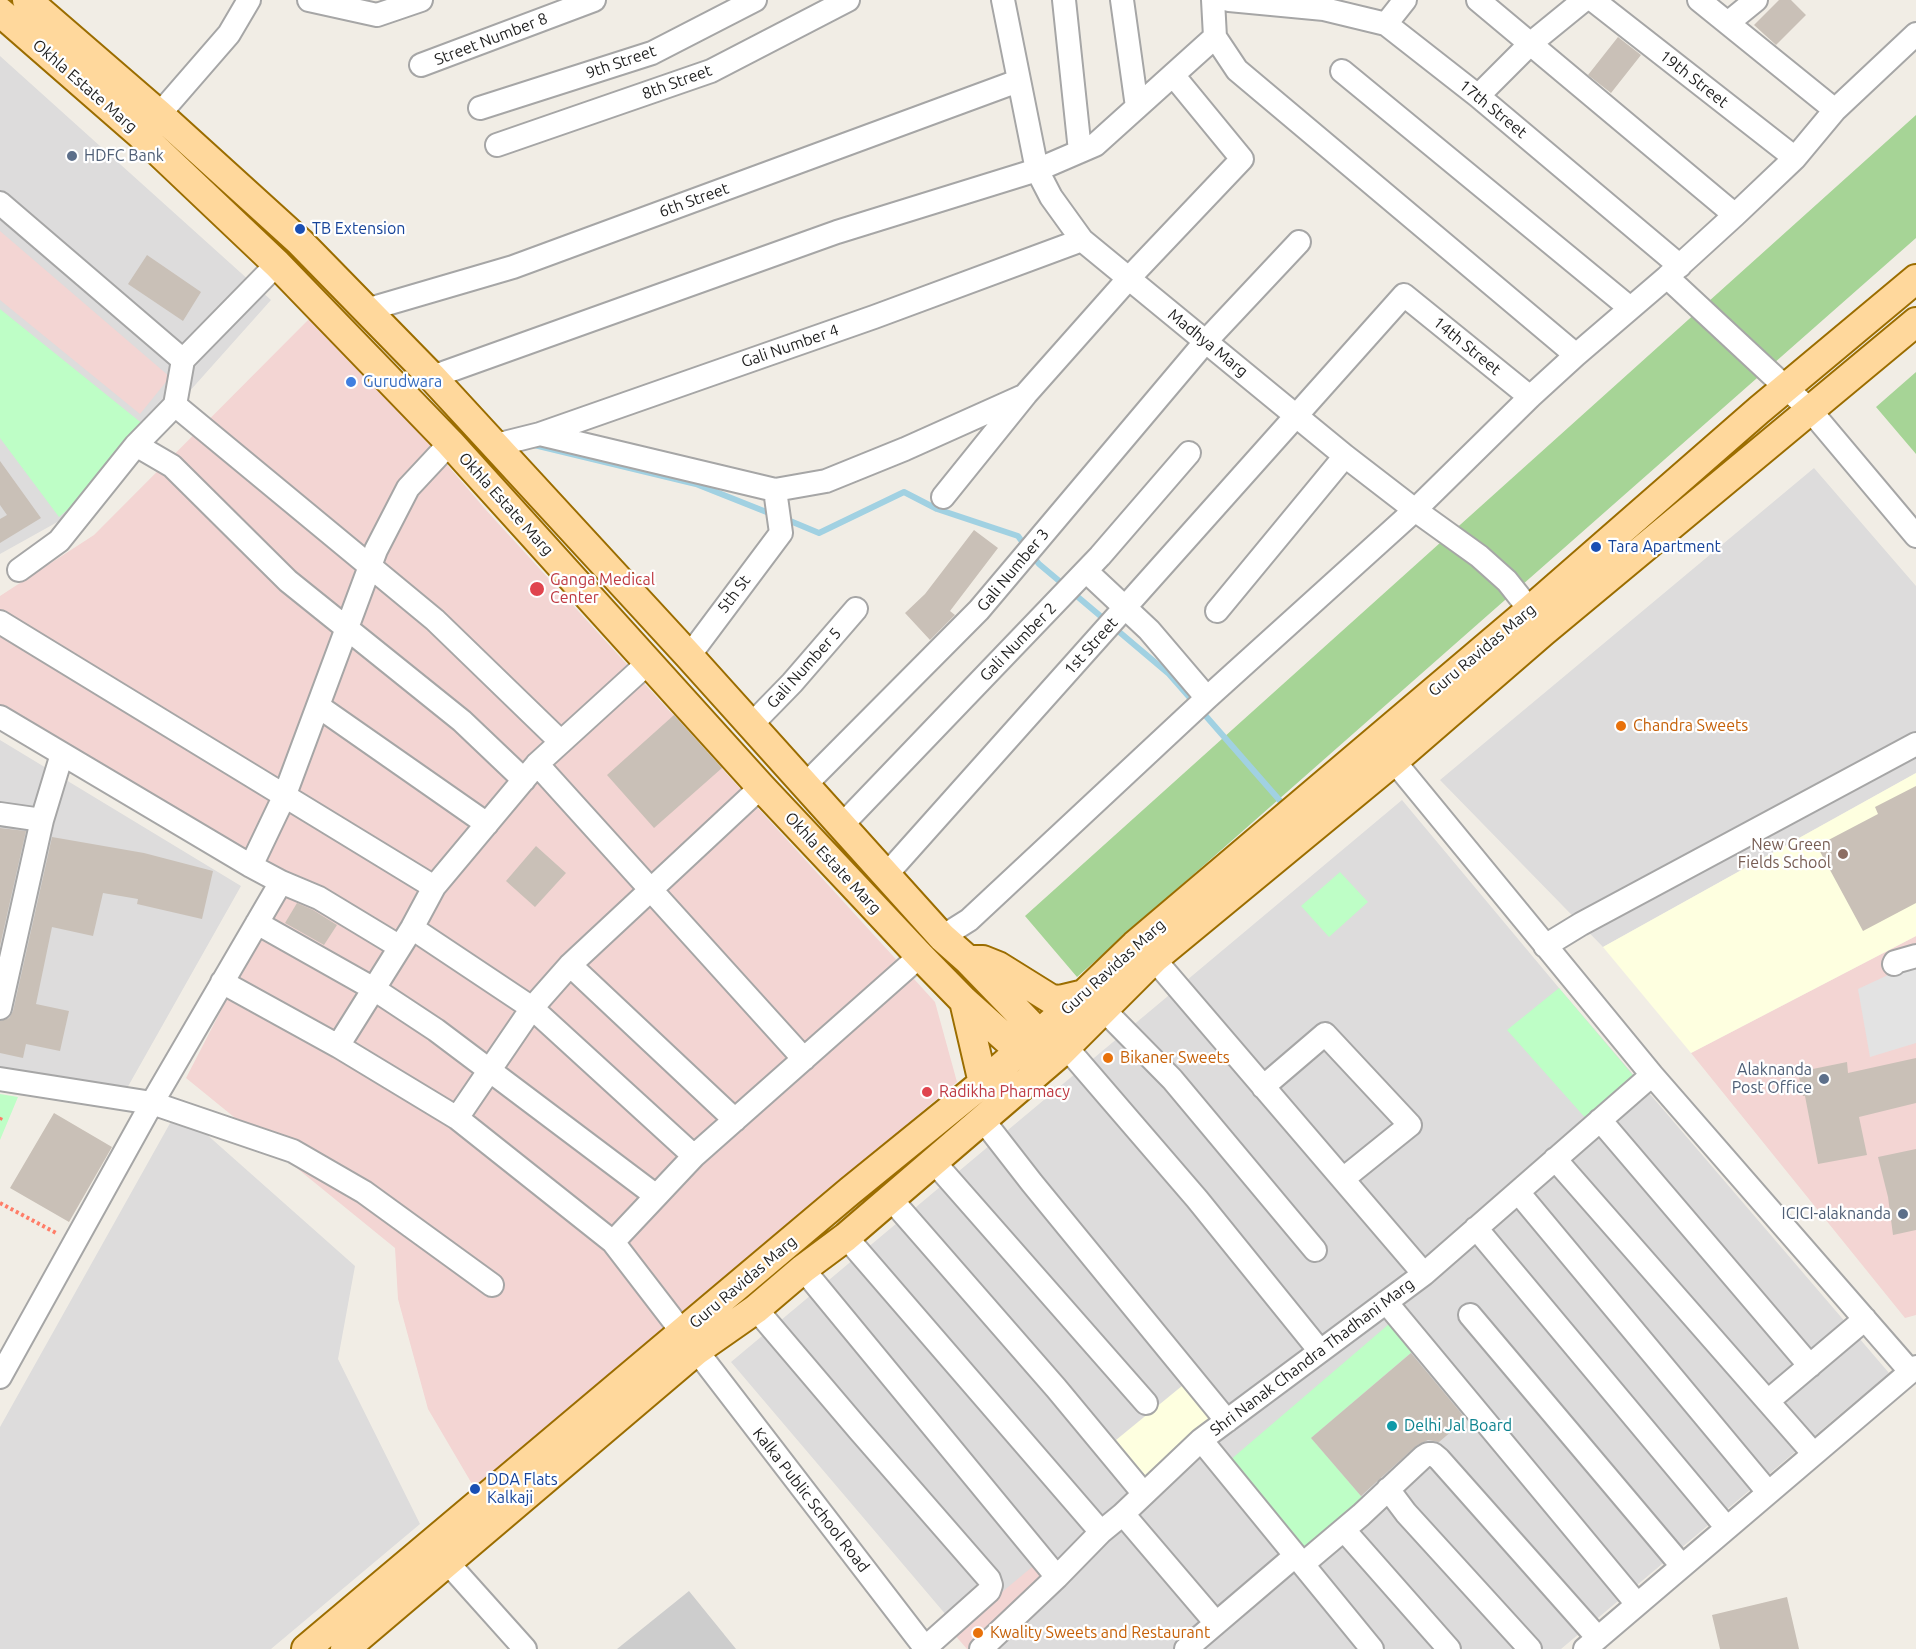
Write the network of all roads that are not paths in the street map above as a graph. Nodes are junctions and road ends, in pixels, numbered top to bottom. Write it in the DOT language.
graph roads {
  1 [pos="27,0"];
  2 [pos="249,0"];
  3 [pos="309,0"];
  4 [pos="421,0"];
  5 [pos="594,0"];
  6 [pos="755,0"];
  7 [pos="848,0"];
  8 [pos="1003,0"];
  9 [pos="1064,0"];
  10 [pos="1122,0"];
  11 [pos="1213,0"];
  12 [pos="1229,0"];
  13 [pos="1405,0"];
  14 [pos="1478,0"];
  15 [pos="1584,0"];
  16 [pos="1593,0"];
  17 [pos="1699,0"];
  18 [pos="1756,0"];
  19 [pos="1280,3"];
  20 [pos="1323,5"];
  21 [pos="0,12"];
  22 [pos="1729,22"];
  23 [pos="1386,24"];
  24 [pos="1916,34"];
  25 [pos="1215,37"];
  26 [pos="1530,44"];
  27 [pos="421,65"];
  28 [pos="1342,71"];
  29 [pos="1173,75"];
  30 [pos="1018,81"];
  31 [pos="1478,96"];
  32 [pos="1137,107"];
  33 [pos="480,108"];
  34 [pos="1834,110"];
  35 [pos="150,125"];
  36 [pos="497,145"];
  37 [pos="1080,151"];
  38 [pos="1795,158"];
  39 [pos="1037,170"];
  40 [pos="0,203"];
  41 [pos="1736,215"];
  42 [pos="1082,240"];
  43 [pos="1299,242"];
  44 [pos="277,264"];
  45 [pos="1673,271"];
  46 [pos="1129,279"];
  47 [pos="1916,279"];
  48 [pos="1404,295"];
  49 [pos="1630,308"];
  50 [pos="366,310"];
  51 [pos="1916,322"];
  52 [pos="1206,341"];
  53 [pos="1576,355"];
  54 [pos="183,360"];
  55 [pos="432,377"];
  56 [pos="1786,388"];
  57 [pos="1026,394"];
  58 [pos="1530,397"];
  59 [pos="175,405"];
  60 [pos="1810,410"];
  61 [pos="1297,417"];
  62 [pos="540,434"];
  63 [pos="450,443"];
  64 [pos="136,445"];
  65 [pos="496,446"];
  66 [pos="1189,453"];
  67 [pos="1345,456"];
  68 [pos="775,490"];
  69 [pos="943,498"];
  70 [pos="1415,510"];
  71 [pos="1916,536"];
  72 [pos="370,567"];
  73 [pos="19,570"];
  74 [pos="1086,571"];
  75 [pos="1126,607"];
  76 [pos="856,609"];
  77 [pos="1530,610"];
  78 [pos="1217,611"];
  79 [pos="0,622"];
  80 [pos="346,629"];
  81 [pos="689,656"];
  82 [pos="649,662"];
  83 [pos="1207,698"];
  84 [pos="318,706"];
  85 [pos="0,717"];
  86 [pos="751,725"];
  87 [pos="561,742"];
  88 [pos="1916,744"];
  89 [pos="62,754"];
  90 [pos="1394,761"];
  91 [pos="531,772"];
  92 [pos="805,785"];
  93 [pos="761,787"];
  94 [pos="284,797"];
  95 [pos="0,814"];
  96 [pos="42,820"];
  97 [pos="487,824"];
  98 [pos="842,825"];
  99 [pos="251,866"];
  100 [pos="886,875"];
  101 [pos="281,882"];
  102 [pos="434,887"];
  103 [pos="650,890"];
  104 [pos="257,923"];
  105 [pos="942,937"];
  106 [pos="406,938"];
  107 [pos="1545,946"];
  108 [pos="920,956"];
  109 [pos="1916,956"];
  110 [pos="1154,959"];
  111 [pos="968,960"];
  112 [pos="1894,964"];
  113 [pos="570,965"];
  114 [pos="222,982"];
  115 [pos="374,989"];
  116 [pos="964,1001"];
  117 [pos="1094,1002"];
  118 [pos="0,1008"];
  119 [pos="532,1008"];
  120 [pos="1029,1042"];
  121 [pos="338,1046"];
  122 [pos="1055,1057"];
  123 [pos="804,1059"];
  124 [pos="489,1071"];
  125 [pos="1652,1075"];
  126 [pos="0,1079"];
  127 [pos="983,1083"];
  128 [pos="1263,1087"];
  129 [pos="152,1103"];
  130 [pos="457,1118"];
  131 [pos="735,1120"];
  132 [pos="983,1120"];
  133 [pos="1600,1120"];
  134 [pos="694,1156"];
  135 [pos="1555,1159"];
  136 [pos="934,1162"];
  137 [pos="1343,1179"];
  138 [pos="1518,1192"];
  139 [pos="655,1195"];
  140 [pos="891,1199"];
  141 [pos="1476,1228"];
  142 [pos="846,1237"];
  143 [pos="612,1242"];
  144 [pos="1315,1250"];
  145 [pos="803,1269"];
  146 [pos="1424,1274"];
  147 [pos="492,1285"];
  148 [pos="1386,1302"];
  149 [pos="756,1309"];
  150 [pos="1470,1315"];
  151 [pos="1865,1319"];
  152 [pos="690,1342"];
  153 [pos="1320,1351"];
  154 [pos="1810,1366"];
  155 [pos="1913,1369"];
  156 [pos="0,1377"];
  157 [pos="1768,1401"];
  158 [pos="1146,1403"];
  159 [pos="1227,1421"];
  160 [pos="1201,1440"];
  161 [pos="1813,1453"];
  162 [pos="1388,1489"];
  163 [pos="1768,1492"];
  164 [pos="1144,1494"];
  165 [pos="1123,1514"];
  166 [pos="1727,1528"];
  167 [pos="1344,1530"];
  168 [pos="1101,1532"];
  169 [pos="1299,1560"];
  170 [pos="447,1562"];
  171 [pos="1682,1566"];
  172 [pos="1058,1576"];
  173 [pos="1637,1604"];
  174 [pos="1216,1623"];
  175 [pos="1592,1643"];
  176 [pos="926,1648"];
  177 [pos="306,1649"];
  178 [pos="345,1649"];
  179 [pos="525,1649"];
  180 [pos="981,1649"];
  181 [pos="1186,1649"];
  182 [pos="1372,1649"];
  183 [pos="1449,1649"];
  184 [pos="1530,1649"];
  1 -- 35 [label="main road, Okhla Estate Marg"];
  2 -- 35 [label="street"];
  3 -- 4 [label="street"];
  5 -- 27 [label="street, Street Number 8"];
  6 -- 33 [label="street, 9th Street"];
  7 -- 36 [label="street, 8th Street"];
  8 -- 30 [label="street, Madhya Marg"];
  9 -- 37 [label="street"];
  10 -- 32 [label="street"];
  11 -- 25 [label="street"];
  12 -- 19 [label="street, 17th Street"];
  13 -- 23 [label="street"];
  14 -- 26 [label="street"];
  15 -- 26 [label="street"];
  16 -- 38 [label="street, 19th Street"];
  17 -- 22 [label="street"];
  18 -- 22 [label="street"];
  19 -- 20 [label="street, 17th Street"];
  20 -- 23 [label="street, 17th Street"];
  21 -- 35 [label="main road, Okhla Estate Marg"];
  22 -- 34 [label="street"];
  23 -- 31 [label="street, 17th Street"];
  24 -- 34 [label="street"];
  25 -- 29 [label="street"];
  25 -- 53 [label="street"];
  26 -- 31 [label="street"];
  26 -- 41 [label="street"];
  28 -- 49 [label="street"];
  29 -- 32 [label="street"];
  29 -- 46 [label="street"];
  30 -- 39 [label="street, Madhya Marg"];
  30 -- 50 [label="street, 6th Street"];
  31 -- 45 [label="street, 17th Street"];
  32 -- 37 [label="street"];
  34 -- 38 [label="street"];
  35 -- 44 [label="main road, Okhla Estate Marg"];
  35 -- 50 [label="main road, Okhla Estate Marg"];
  37 -- 39 [label="street"];
  38 -- 41 [label="street"];
  39 -- 42 [label="street, Madhya Marg"];
  39 -- 55 [label="street"];
  40 -- 54 [label="street"];
  41 -- 45 [label="street"];
  42 -- 46 [label="street, Madhya Marg"];
  42 -- 62 [label="street, Gali Number 4"];
  43 -- 52 [label="street, Gali Number 3"];
  44 -- 54 [label="street"];
  44 -- 63 [label="main road, Okhla Estate Marg"];
  45 -- 49 [label="street"];
  45 -- 56 [label="street, 17th Street"];
  46 -- 52 [label="street, Madhya Marg"];
  46 -- 57 [label="street"];
  47 -- 56 [label="main road, Guru Ravidas Marg"];
  48 -- 58 [label="street, 14th Street"];
  48 -- 61 [label="street, 1st Street"];
  49 -- 53 [label="street"];
  50 -- 55 [label="main road, Okhla Estate Marg"];
  51 -- 60 [label="main road, Guru Ravidas Marg"];
  52 -- 61 [label="street, Madhya Marg"];
  52 -- 92 [label="street, Gali Number 3"];
  53 -- 58 [label="street"];
  54 -- 59 [label="street"];
  55 -- 65 [label="main road, Okhla Estate Marg"];
  56 -- 60 [label="street, 17th Street"];
  56 -- 77 [label="main road, Guru Ravidas Marg"];
  57 -- 68 [label="street"];
  57 -- 69 [label="street"];
  58 -- 70 [label="street"];
  59 -- 64 [label="street"];
  59 -- 72 [label="street"];
  60 -- 71 [label="street, 17th Street"];
  60 -- 90 [label="main road, Guru Ravidas Marg"];
  61 -- 67 [label="street, Madhya Marg"];
  61 -- 75 [label="street, 1st Street"];
  62 -- 65 [label="street, Gali Number 4"];
  62 -- 68 [label="street"];
  63 -- 72 [label="street"];
  63 -- 82 [label="main road, Okhla Estate Marg"];
  64 -- 73 [label="street"];
  64 -- 80 [label="street"];
  65 -- 81 [label="main road, Okhla Estate Marg"];
  66 -- 74 [label="street, Gali Number 2"];
  67 -- 70 [label="street, Madhya Marg"];
  67 -- 78 [label="street"];
  68 -- 81 [label="street, 5th St"];
  70 -- 77 [label="street, Madhya Marg"];
  70 -- 83 [label="street"];
  72 -- 80 [label="street"];
  72 -- 87 [label="street"];
  74 -- 75 [label="street"];
  74 -- 98 [label="street, Gali Number 2"];
  75 -- 83 [label="street"];
  75 -- 100 [label="street, 1st Street"];
  76 -- 86 [label="street, Gali Number 5"];
  77 -- 117 [label="main road, Guru Ravidas Marg"];
  79 -- 94 [label="street"];
  80 -- 84 [label="street"];
  80 -- 91 [label="street"];
  81 -- 86 [label="main road, Okhla Estate Marg"];
  82 -- 87 [label="street"];
  82 -- 93 [label="main road, Okhla Estate Marg"];
  83 -- 105 [label="street"];
  84 -- 94 [label="street"];
  84 -- 97 [label="street"];
  85 -- 89 [label="street"];
  86 -- 92 [label="main road, Okhla Estate Marg"];
  87 -- 91 [label="street"];
  88 -- 107 [label="street"];
  89 -- 96 [label="street"];
  89 -- 99 [label="street"];
  90 -- 107 [label="street"];
  90 -- 110 [label="main road, Guru Ravidas Marg"];
  91 -- 97 [label="street"];
  91 -- 103 [label="street"];
  92 -- 98 [label="main road, Okhla Estate Marg"];
  93 -- 103 [label="street"];
  93 -- 108 [label="main road, Okhla Estate Marg"];
  94 -- 99 [label="street"];
  94 -- 102 [label="street"];
  95 -- 96 [label="street"];
  96 -- 118 [label="street"];
  97 -- 102 [label="street"];
  98 -- 100 [label="main road, Okhla Estate Marg"];
  99 -- 101 [label="street"];
  100 -- 105 [label="main road, Okhla Estate Marg"];
  101 -- 104 [label="street"];
  101 -- 106 [label="street"];
  102 -- 106 [label="street"];
  103 -- 113 [label="street"];
  103 -- 123 [label="street"];
  104 -- 114 [label="street"];
  104 -- 115 [label="street"];
  105 -- 111 [label="main road, Okhla Estate Marg"];
  106 -- 115 [label="street"];
  106 -- 119 [label="street"];
  107 -- 125 [label="street"];
  108 -- 116 [label="main road, Okhla Estate Marg"];
  108 -- 123 [label="street"];
  109 -- 112 [label="street"];
  110 -- 117 [label="main road, Guru Ravidas Marg"];
  110 -- 128 [label="street"];
  111 -- 117 [label="main road"];
  111 -- 120 [label="main road, Okhla Estate Marg"];
  113 -- 119 [label="street"];
  113 -- 131 [label="street"];
  114 -- 121 [label="street, Kalka Public School Road"];
  114 -- 129 [label="street"];
  115 -- 121 [label="street"];
  115 -- 124 [label="street"];
  116 -- 120 [label="main road, Okhla Estate Marg"];
  116 -- 127 [label="main road"];
  117 -- 120 [label="main road, Guru Ravidas Marg"];
  117 -- 122 [label="main road, Guru Ravidas Marg"];
  117 -- 144 [label="street"];
  119 -- 124 [label="street"];
  119 -- 134 [label="street"];
  120 -- 122 [label="main road, Okhla Estate Marg"];
  120 -- 127 [label="main road, Guru Ravidas Marg"];
  121 -- 130 [label="street, Kalka Public School Road"];
  122 -- 132 [label="main road, Guru Ravidas Marg"];
  122 -- 153 [label="street"];
  123 -- 131 [label="street"];
  124 -- 130 [label="street"];
  124 -- 139 [label="street"];
  125 -- 133 [label="street, Shri Nanak Chandra Thadhani Marg"];
  125 -- 151 [label="street"];
  126 -- 129 [label="street"];
  127 -- 152 [label="main road, Guru Ravidas Marg"];
  128 -- 137 [label="street"];
  128 -- 137 [label="street"];
  129 -- 147 [label="street"];
  129 -- 156 [label="street"];
  130 -- 143 [label="street, Kalka Public School Road"];
  131 -- 134 [label="street"];
  132 -- 136 [label="main road, Guru Ravidas Marg"];
  132 -- 159 [label="street"];
  133 -- 135 [label="street, Shri Nanak Chandra Thadhani Marg"];
  133 -- 154 [label="street"];
  134 -- 139 [label="street"];
  135 -- 138 [label="street, Shri Nanak Chandra Thadhani Marg"];
  135 -- 157 [label="street"];
  136 -- 140 [label="main road, Guru Ravidas Marg"];
  136 -- 158 [label="street"];
  137 -- 146 [label="street"];
  138 -- 141 [label="street, Shri Nanak Chandra Thadhani Marg"];
  138 -- 163 [label="street"];
  139 -- 143 [label="street"];
  140 -- 142 [label="main road, Guru Ravidas Marg"];
  140 -- 164 [label="street"];
  141 -- 146 [label="street, Shri Nanak Chandra Thadhani Marg"];
  141 -- 166 [label="street"];
  142 -- 145 [label="main road, Guru Ravidas Marg"];
  142 -- 168 [label="street"];
  143 -- 152 [label="street, Kalka Public School Road"];
  145 -- 149 [label="main road, Guru Ravidas Marg"];
  145 -- 172 [label="street"];
  146 -- 148 [label="street, Shri Nanak Chandra Thadhani Marg"];
  148 -- 153 [label="street, Shri Nanak Chandra Thadhani Marg"];
  148 -- 173 [label="street"];
  149 -- 152 [label="main road, Guru Ravidas Marg"];
  149 -- 176 [label="street"];
  150 -- 171 [label="street"];
  151 -- 154 [label="street"];
  151 -- 155 [label="street"];
  152 -- 170 [label="main road, Guru Ravidas Marg"];
  152 -- 176 [label="street, Kalka Public School Road"];
  152 -- 177 [label="main road, Guru Ravidas Marg"];
  153 -- 159 [label="street, Shri Nanak Chandra Thadhani Marg"];
  154 -- 157 [label="street"];
  155 -- 161 [label="street"];
  157 -- 161 [label="street"];
  159 -- 160 [label="street, Shri Nanak Chandra Thadhani Marg"];
  160 -- 164 [label="street, Shri Nanak Chandra Thadhani Marg"];
  160 -- 169 [label="street"];
  161 -- 163 [label="street"];
  162 -- 167 [label="street"];
  162 -- 175 [label="street"];
  162 -- 184 [label="street"];
  163 -- 166 [label="street"];
  164 -- 165 [label="street, Shri Nanak Chandra Thadhani Marg"];
  165 -- 168 [label="street, Shri Nanak Chandra Thadhani Marg"];
  165 -- 174 [label="street"];
  166 -- 171 [label="street"];
  167 -- 169 [label="street"];
  167 -- 183 [label="street"];
  168 -- 172 [label="street, Shri Nanak Chandra Thadhani Marg"];
  169 -- 174 [label="street"];
  169 -- 182 [label="street"];
  170 -- 178 [label="main road, Guru Ravidas Marg"];
  170 -- 179 [label="street"];
  171 -- 173 [label="street"];
  172 -- 180 [label="street, Shri Nanak Chandra Thadhani Marg"];
  173 -- 175 [label="street"];
  174 -- 181 [label="street"];
}
